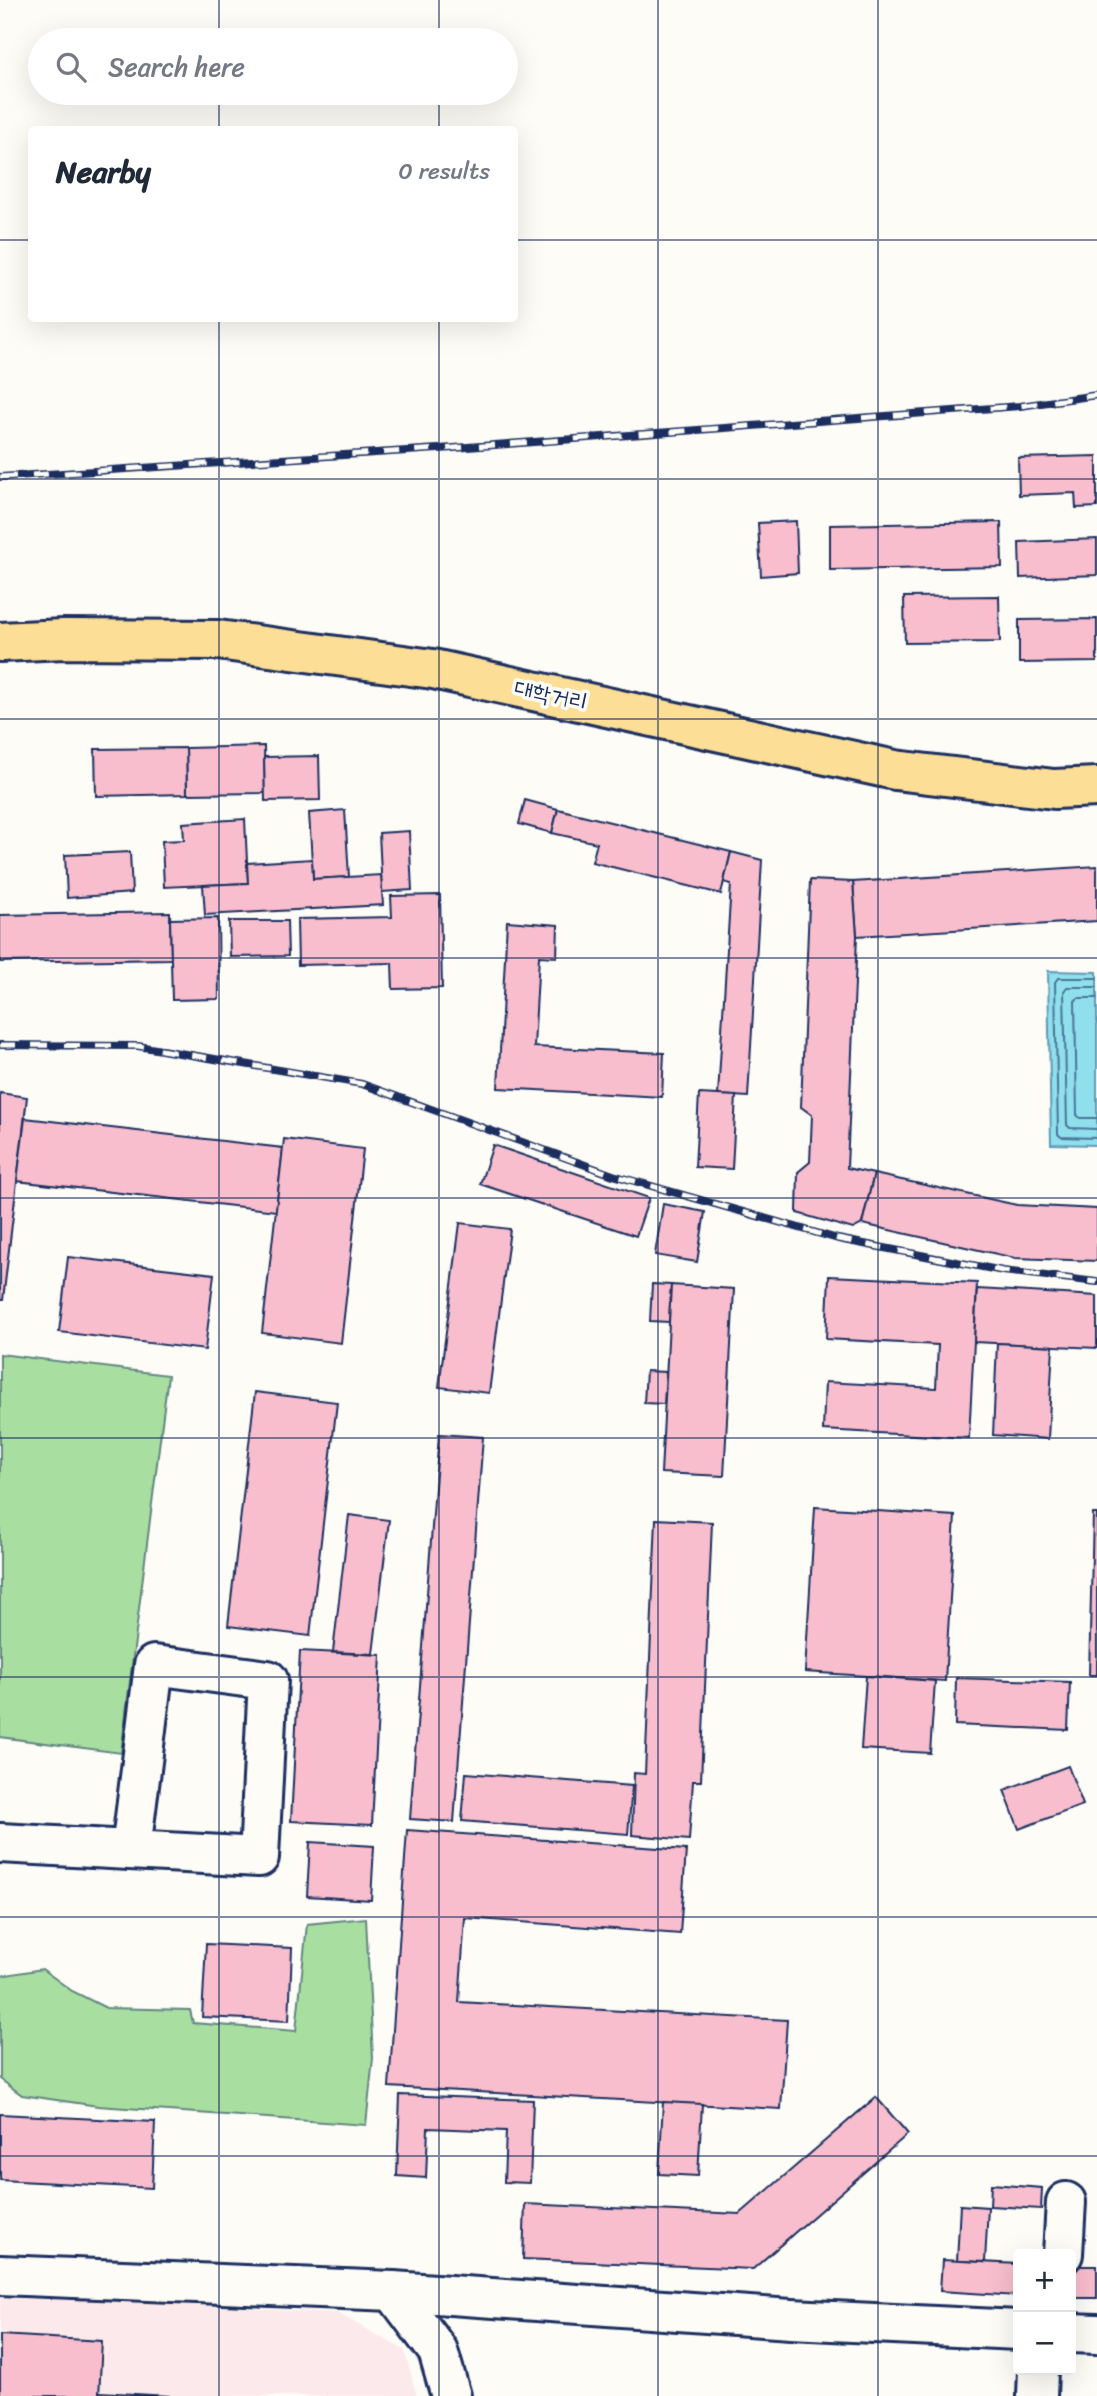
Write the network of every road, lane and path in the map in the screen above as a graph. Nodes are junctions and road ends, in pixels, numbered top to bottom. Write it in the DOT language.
graph roads {
  1 [pos="0,642"];
  2 [pos="1097,788"];
  3 [pos="0,1843"];
  4 [pos="131,1850"];
  5 [pos="1066,2202"];
  6 [pos="1063,2249"];
  7 [pos="0,2275"];
  8 [pos="393,2291"];
  9 [pos="1013,2330"];
  10 [pos="1076,2333"];
  11 [pos="1097,2334"];
  12 [pos="1038,2375"];
  13 [pos="451,2396"];
  14 [pos="1037,2396"];
  1 -- 2 [label="main road, 대학거리"];
  3 -- 4 [label="street"];
  4 -- 4 [label="street"];
  5 -- 6 [label="street"];
  7 -- 8 [label="street"];
  8 -- 9 [label="street"];
  8 -- 13 [label="street"];
  10 -- 11 [label="street"];
  12 -- 14 [label="street"];
}
